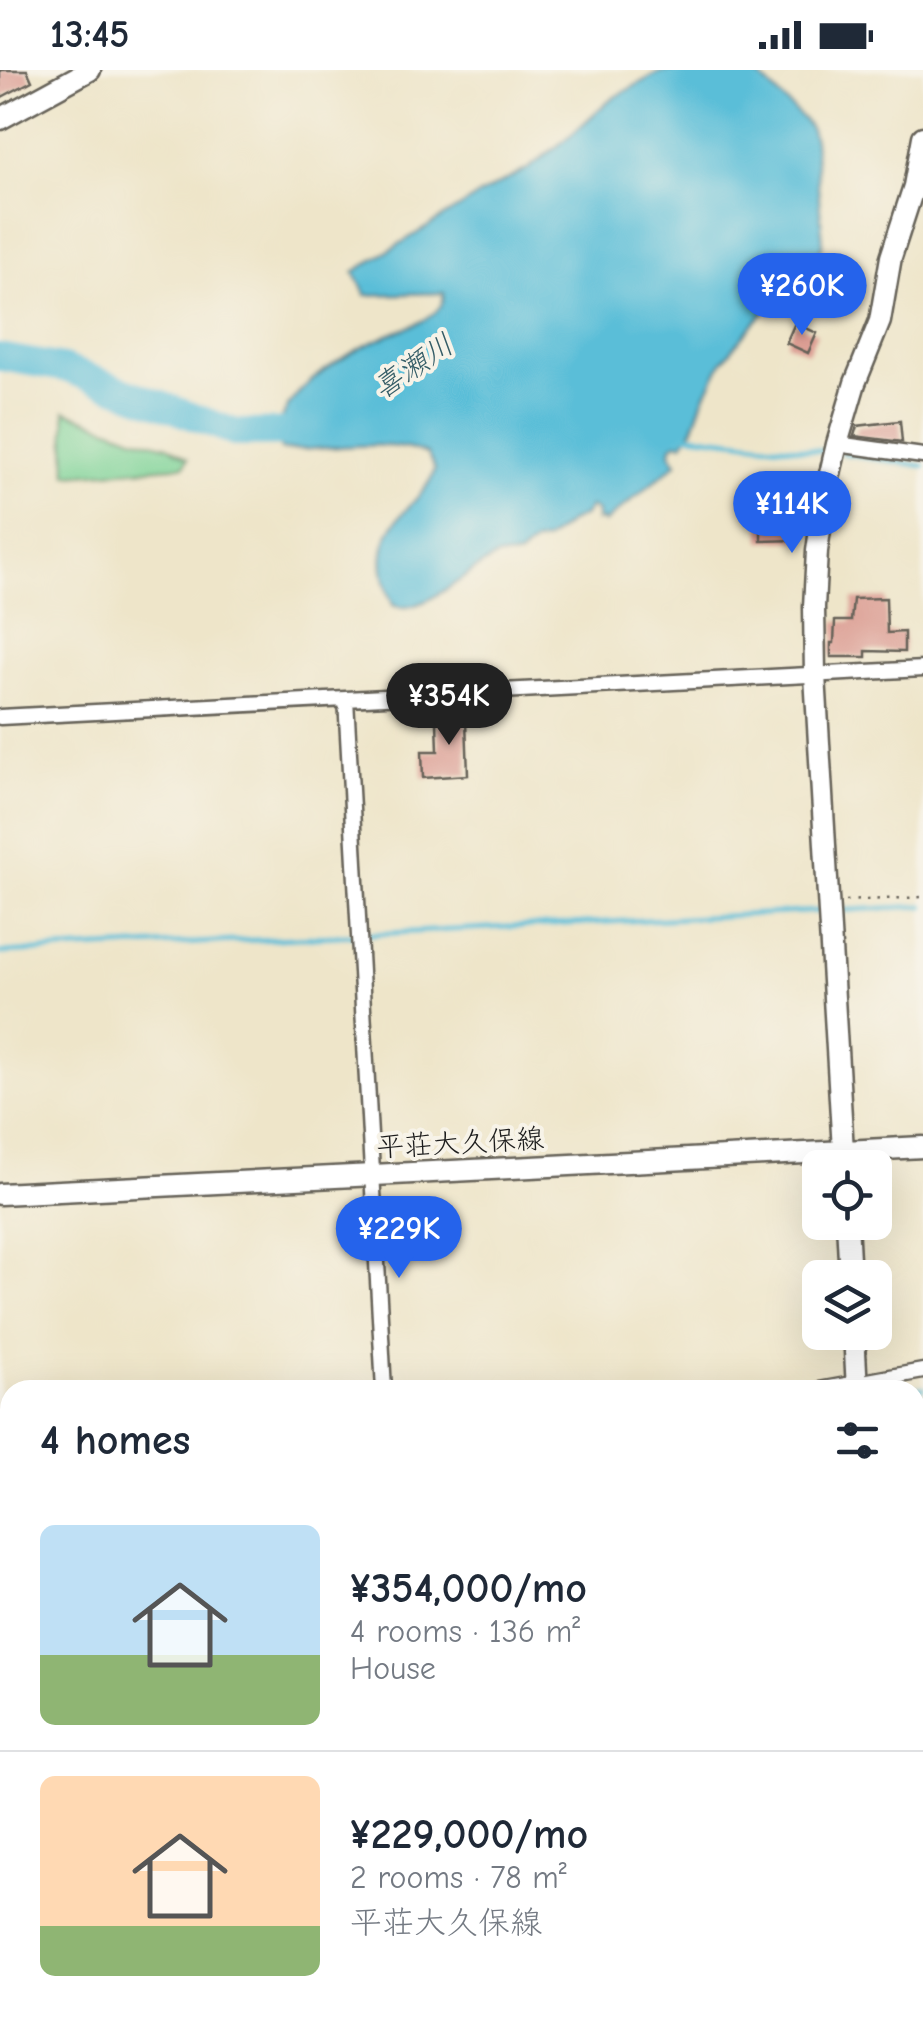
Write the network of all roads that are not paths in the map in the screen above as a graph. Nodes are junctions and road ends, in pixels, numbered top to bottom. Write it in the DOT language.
graph roads {
  1 [pos="90,70"];
  2 [pos="0,119"];
  3 [pos="923,137"];
  4 [pos="837,444"];
  5 [pos="923,456"];
  6 [pos="923,670"];
  7 [pos="815,675"];
  8 [pos="346,699"];
  9 [pos="0,717"];
  10 [pos="923,1146"];
  11 [pos="843,1150"];
  12 [pos="892,1151"];
  13 [pos="802,1161"];
  14 [pos="371,1174"];
  15 [pos="0,1194"];
  16 [pos="855,1350"];
  17 [pos="923,1370"];
  18 [pos="383,1380"];
  19 [pos="857,1380"];
  20 [pos="881,1380"];
  1 -- 2 [label="street"];
  3 -- 4 [label="street"];
  4 -- 5 [label="street"];
  4 -- 7 [label="street"];
  6 -- 7 [label="street"];
  7 -- 8 [label="street"];
  7 -- 11 [label="street"];
  8 -- 9 [label="street"];
  8 -- 14 [label="street"];
  10 -- 12 [label="street, 平荘大久保線"];
  13 -- 14 [label="street, 平荘大久保線"];
  14 -- 15 [label="street, 平荘大久保線"];
  14 -- 18 [label="street"];
  16 -- 19 [label="street"];
  17 -- 20 [label="street"];
}
